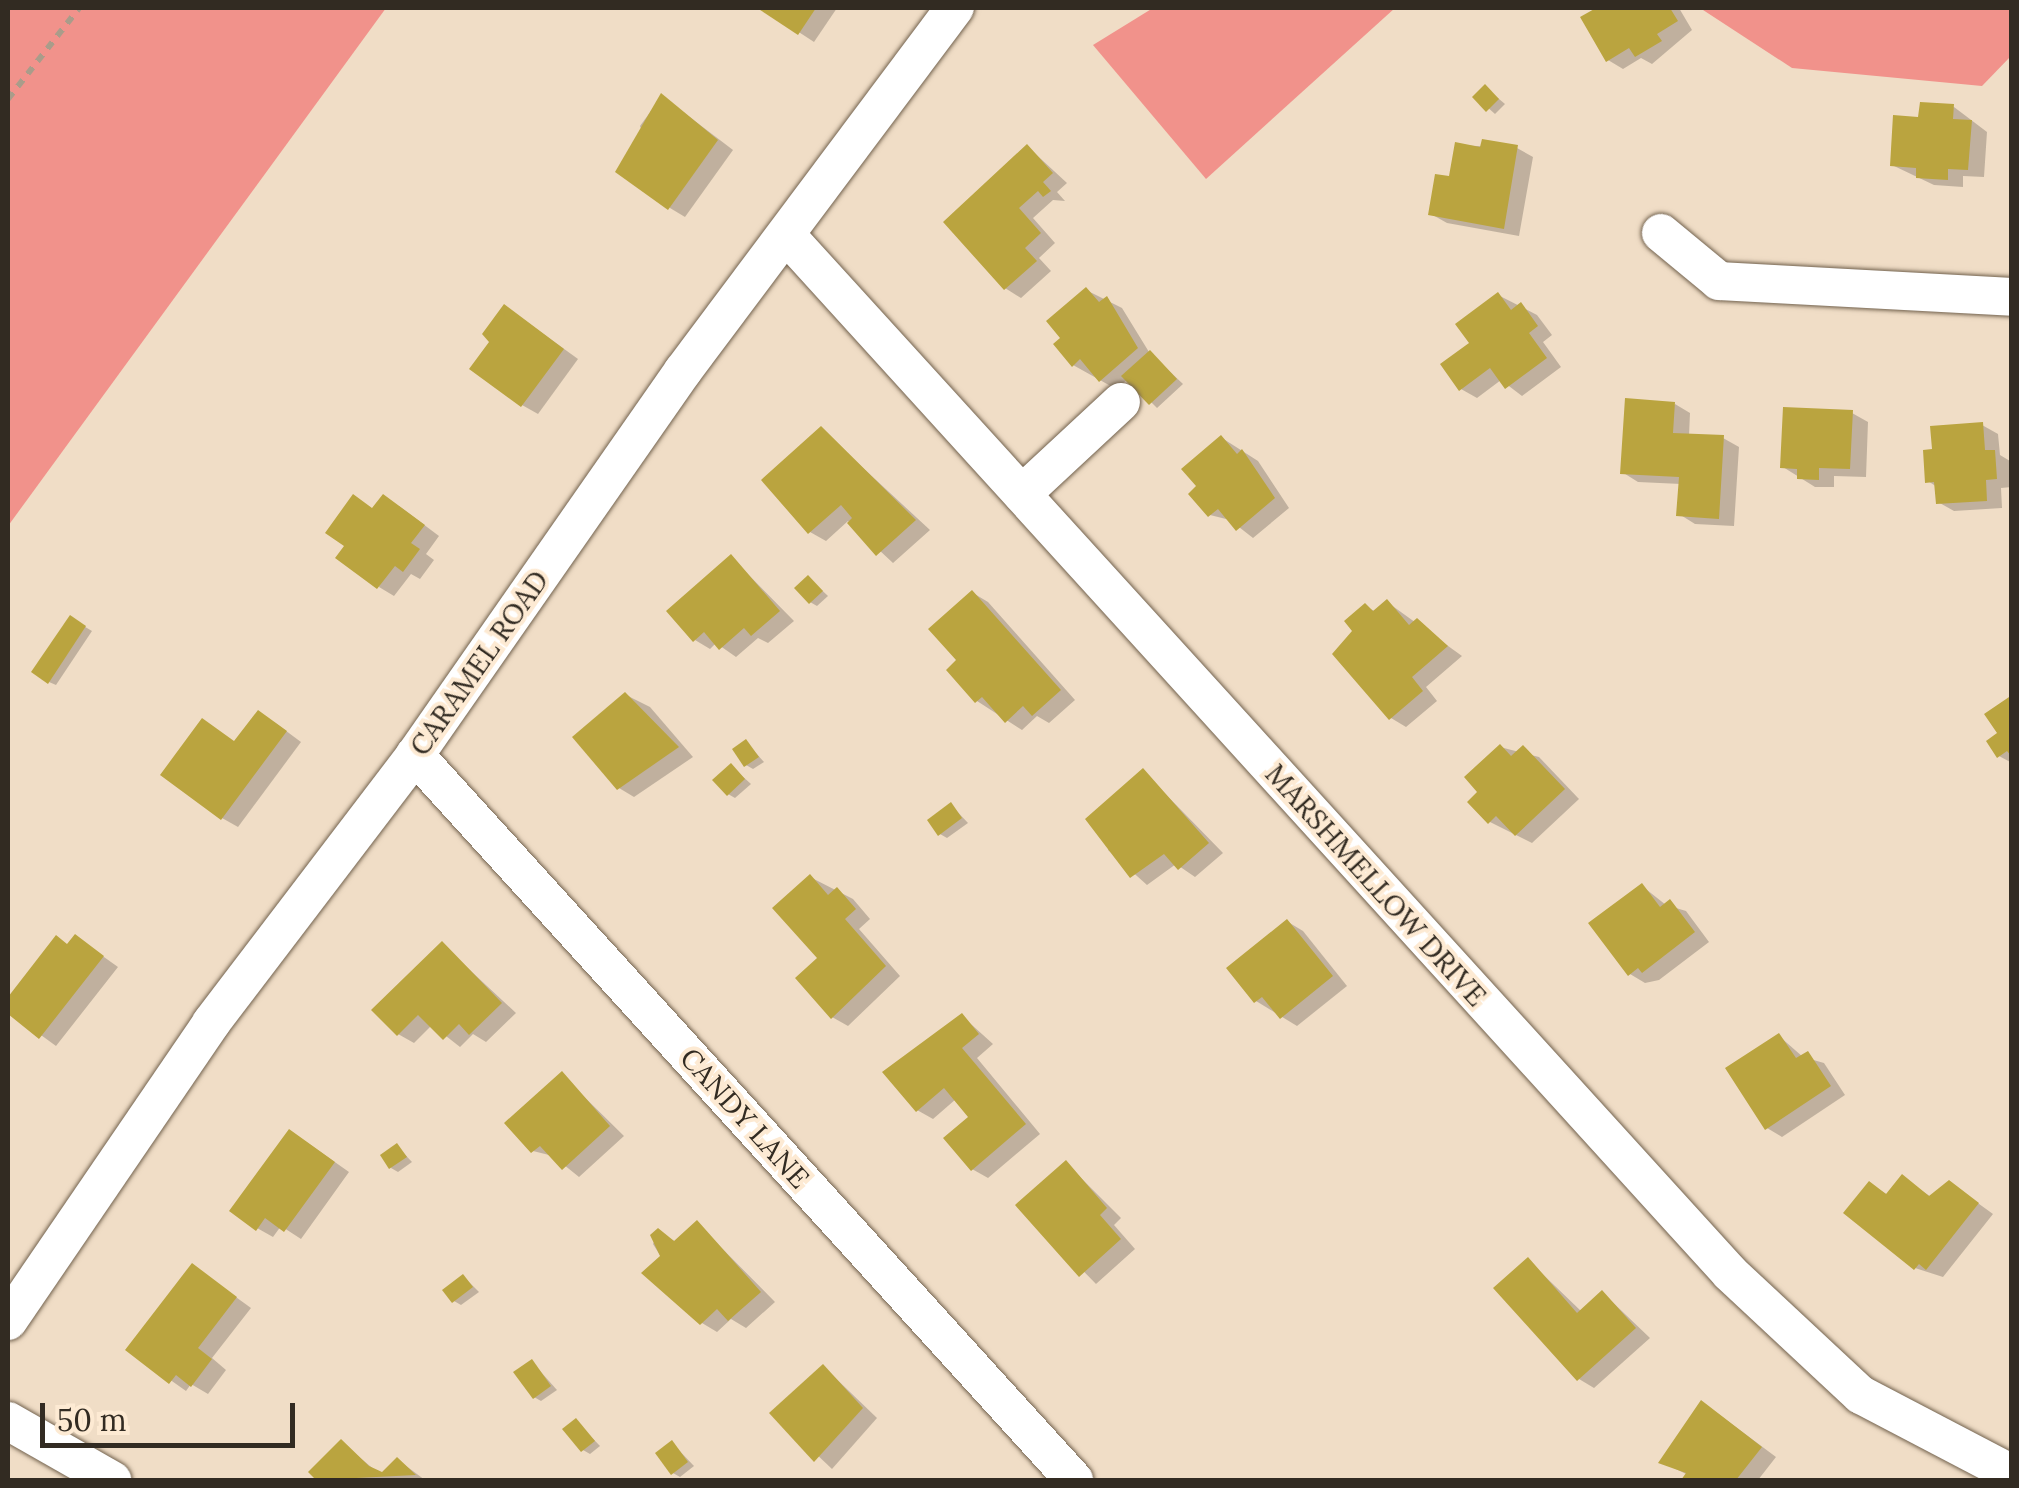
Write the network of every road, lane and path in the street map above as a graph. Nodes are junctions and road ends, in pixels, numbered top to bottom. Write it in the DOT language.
graph roads {
  1 [pos="78,8"];
  2 [pos="955,8"];
  3 [pos="8,99"];
  4 [pos="1661,232"];
  5 [pos="788,237"];
  6 [pos="2012,298"];
  7 [pos="1122,402"];
  8 [pos="1022,494"];
  9 [pos="415,755"];
  10 [pos="8,1321"];
  11 [pos="8,1420"];
  12 [pos="2012,1474"];
  13 [pos="112,1480"];
  14 [pos="1074,1480"];
  1 -- 3 [label="path"];
  2 -- 5 [label="street, CARAMEL ROAD"];
  4 -- 6 [label="street"];
  5 -- 8 [label="street, MARSHMELLOW DRIVE"];
  5 -- 9 [label="street, CARAMEL ROAD"];
  7 -- 8 [label="street"];
  8 -- 12 [label="street, MARSHMELLOW DRIVE"];
  9 -- 10 [label="street, CARAMEL ROAD"];
  9 -- 14 [label="street, CANDY LANE"];
  11 -- 13 [label="street"];
}
